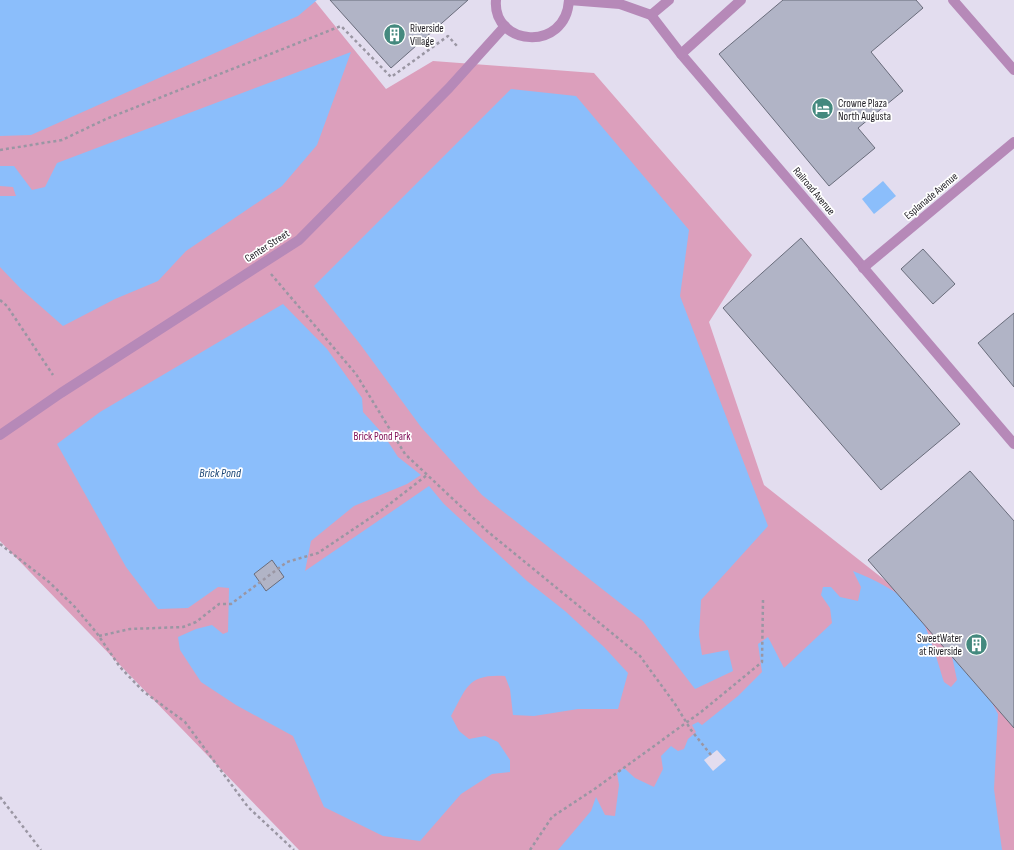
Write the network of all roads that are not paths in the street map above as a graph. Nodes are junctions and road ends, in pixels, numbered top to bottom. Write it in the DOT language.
graph roads {
  1 [pos="496,0"];
  2 [pos="569,0"];
  3 [pos="669,0"];
  4 [pos="741,0"];
  5 [pos="953,0"];
  6 [pos="651,15"];
  7 [pos="505,26"];
  8 [pos="681,54"];
  9 [pos="1014,70"];
  10 [pos="1014,142"];
  11 [pos="863,268"];
  12 [pos="0,435"];
  13 [pos="1014,444"];
  1 -- 7 [label="street"];
  2 -- 6 [label="street"];
  2 -- 7 [label="street"];
  3 -- 6 [label="street"];
  4 -- 8 [label="street"];
  5 -- 9 [label="street"];
  6 -- 8 [label="street, Railroad Avenue"];
  7 -- 12 [label="street, Center Street"];
  8 -- 11 [label="street, Railroad Avenue"];
  10 -- 11 [label="street, Esplanade Avenue"];
  11 -- 13 [label="street, Railroad Avenue"];
}
